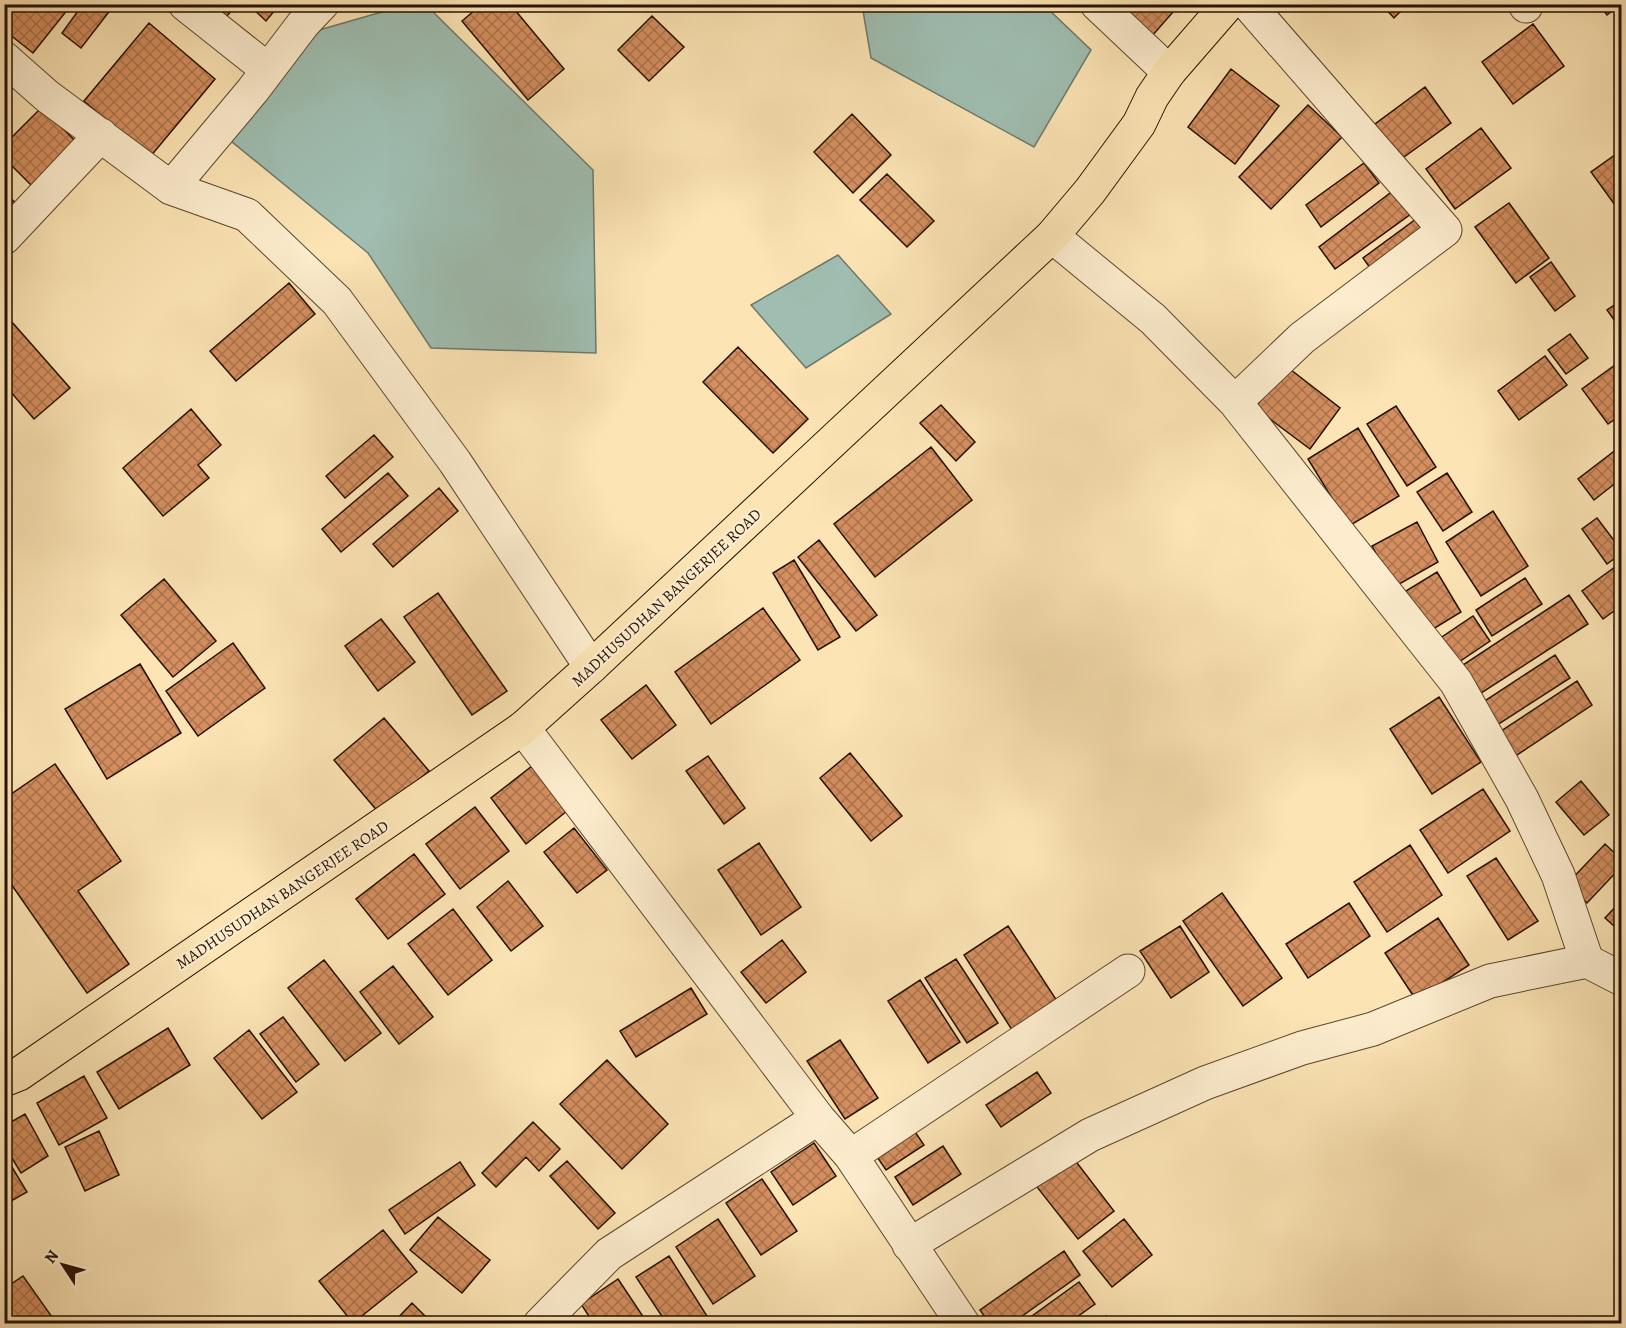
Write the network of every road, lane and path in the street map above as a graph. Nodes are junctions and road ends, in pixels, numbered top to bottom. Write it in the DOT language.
graph roads {
  1 [pos="185,4"];
  2 [pos="322,4"];
  3 [pos="1097,4"];
  4 [pos="1228,4"];
  5 [pos="1248,4"];
  6 [pos="4,58"];
  7 [pos="268,70"];
  8 [pos="1169,72"];
  9 [pos="101,135"];
  10 [pos="171,188"];
  11 [pos="1052,236"];
  12 [pos="4,238"];
  13 [pos="1235,402"];
  14 [pos="591,667"];
  15 [pos="523,728"];
  16 [pos="1587,962"];
  17 [pos="1128,971"];
  18 [pos="1622,979"];
  19 [pos="4,1080"];
  20 [pos="818,1118"];
  21 [pos="851,1156"];
  22 [pos="909,1245"];
  23 [pos="540,1323"];
  24 [pos="963,1323"];
  1 -- 7 [label="street"];
  2 -- 7 [label="street"];
  3 -- 8 [label="street"];
  4 -- 8 [label="main road, MADHUSUDHAN BANGERJEE ROAD"];
  5 -- 13 [label="street"];
  6 -- 9 [label="street"];
  7 -- 10 [label="street"];
  8 -- 11 [label="main road, MADHUSUDHAN BANGERJEE ROAD"];
  9 -- 10 [label="street"];
  9 -- 12 [label="street"];
  10 -- 14 [label="street"];
  11 -- 13 [label="street"];
  11 -- 14 [label="main road, MADHUSUDHAN BANGERJEE ROAD"];
  13 -- 16 [label="street"];
  14 -- 15 [label="main road, MADHUSUDHAN BANGERJEE ROAD"];
  15 -- 19 [label="main road, MADHUSUDHAN BANGERJEE ROAD"];
  15 -- 20 [label="street"];
  16 -- 18 [label="street"];
  16 -- 22 [label="street"];
  17 -- 21 [label="street"];
  20 -- 21 [label="street"];
  20 -- 23 [label="street"];
  21 -- 22 [label="street"];
  22 -- 24 [label="street"];
}
